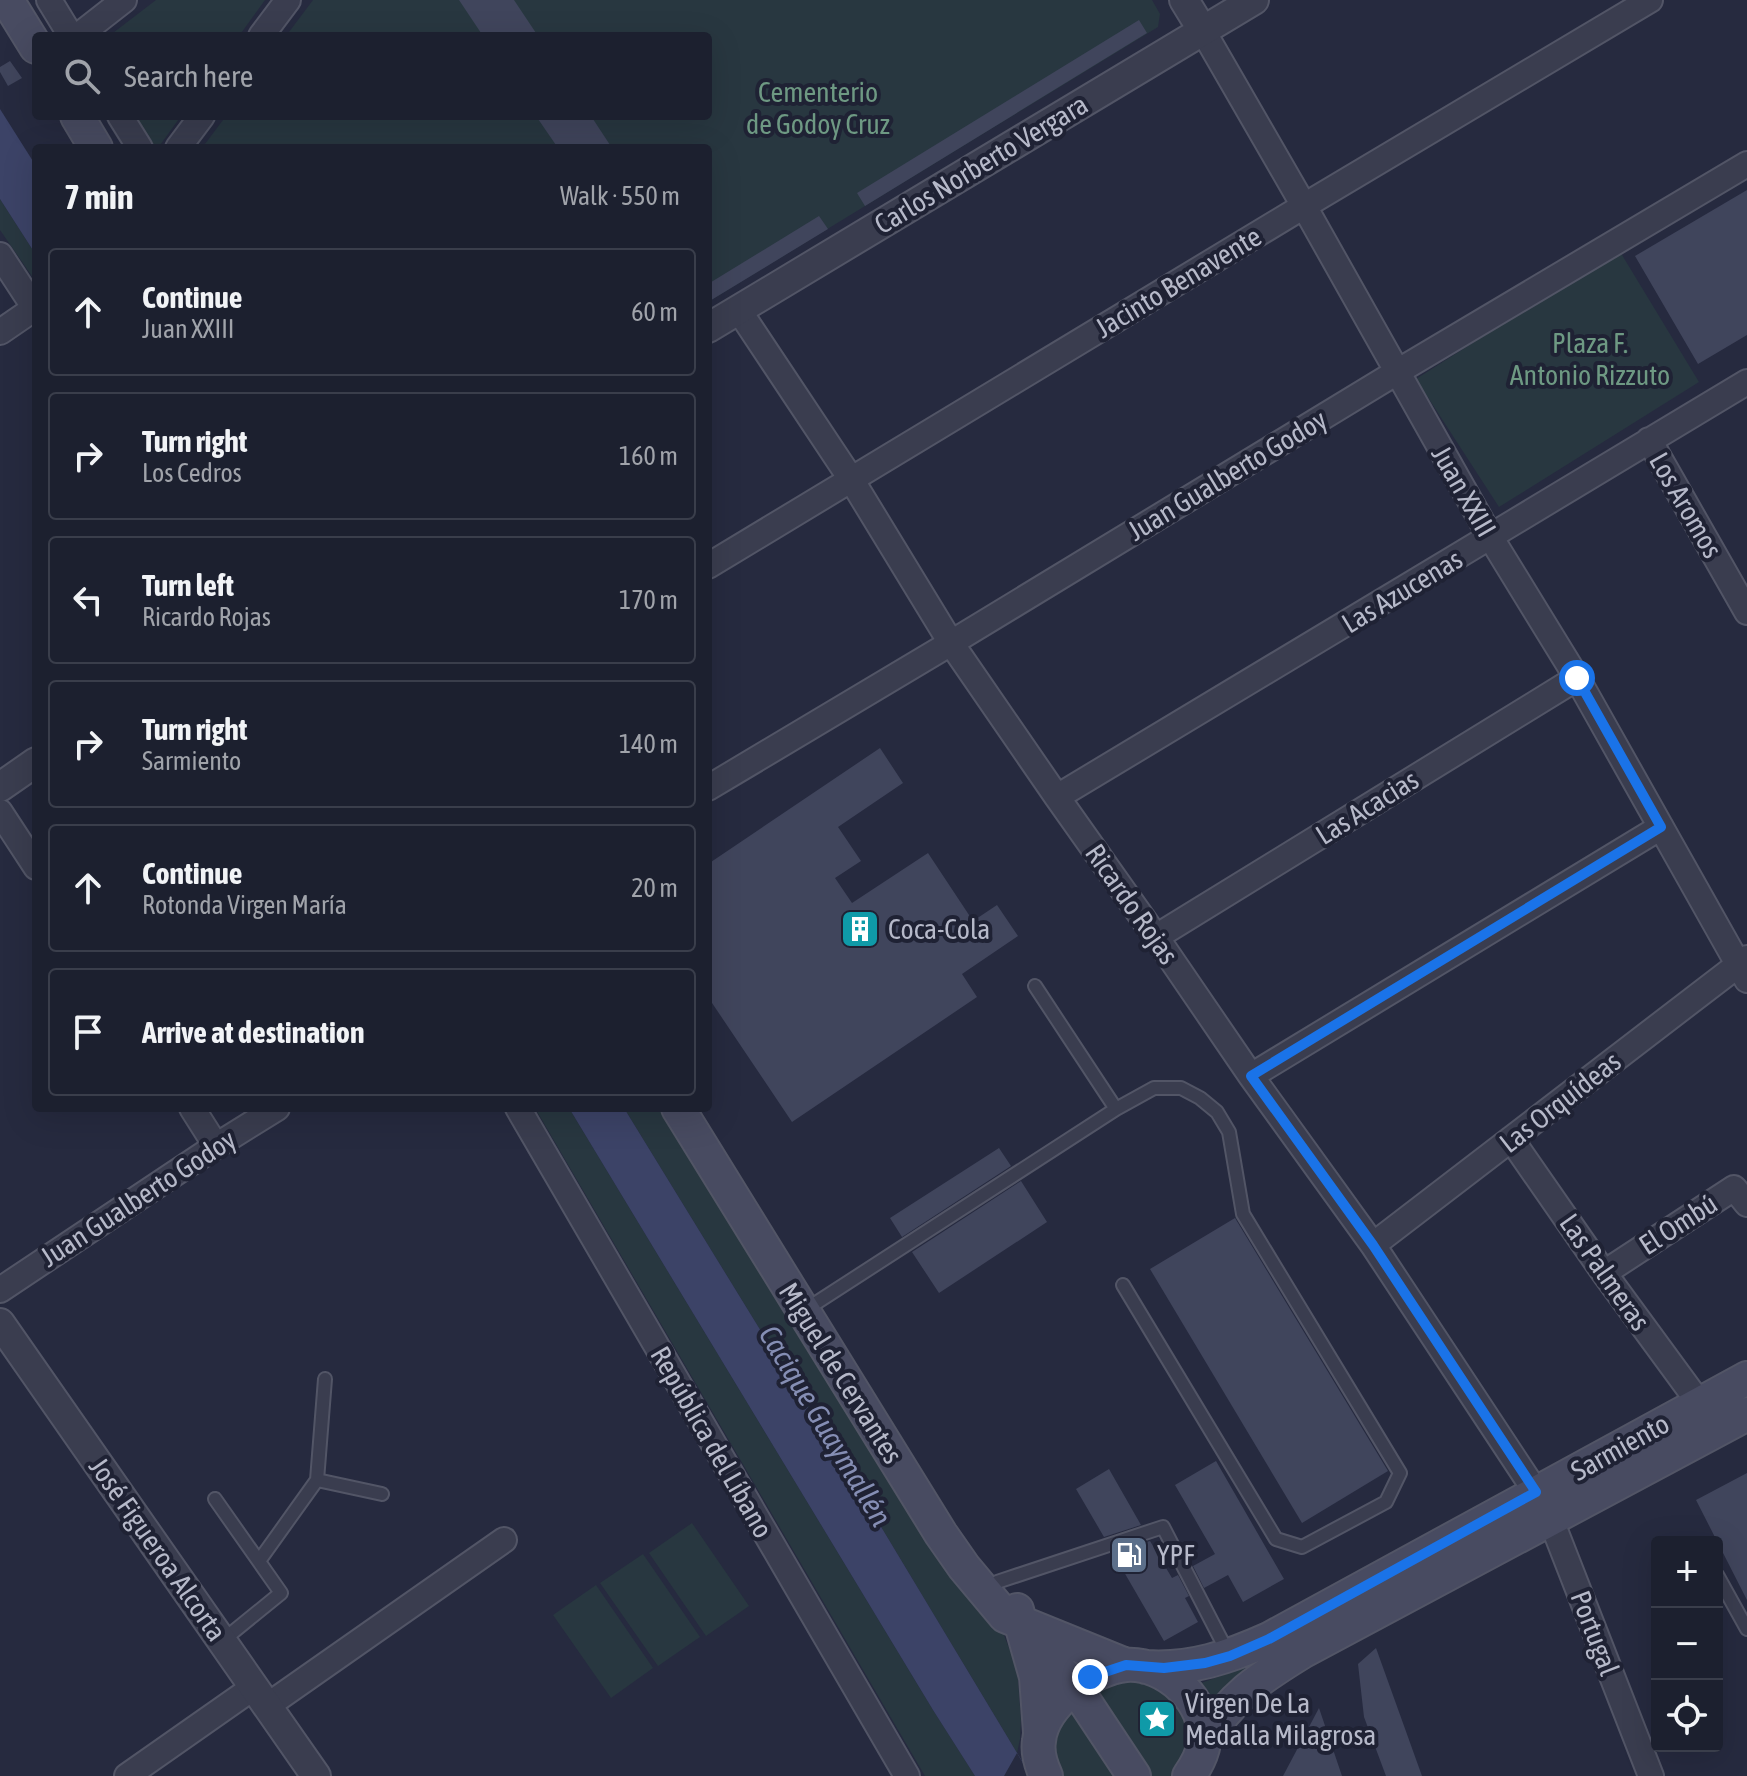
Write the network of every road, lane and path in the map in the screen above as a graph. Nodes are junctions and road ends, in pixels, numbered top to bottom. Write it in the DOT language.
graph roads {
  1 [pos="7,0"];
  2 [pos="49,0"];
  3 [pos="124,0"];
  4 [pos="288,0"];
  5 [pos="1184,0"];
  6 [pos="1254,0"];
  7 [pos="1650,0"];
  8 [pos="1203,31"];
  9 [pos="69,32"];
  10 [pos="83,32"];
  11 [pos="264,32"];
  12 [pos="32,41"];
  13 [pos="79,120"];
  14 [pos="122,120"];
  15 [pos="199,120"];
  16 [pos="94,144"];
  17 [pos="138,144"];
  18 [pos="181,144"];
  19 [pos="1747,164"];
  20 [pos="1304,206"];
  21 [pos="0,255"];
  22 [pos="32,304"];
  23 [pos="738,309"];
  24 [pos="32,311"];
  25 [pos="712,325"];
  26 [pos="0,332"];
  27 [pos="1397,372"];
  28 [pos="1747,382"];
  29 [pos="1649,440"];
  30 [pos="851,479"];
  31 [pos="1491,538"];
  32 [pos="712,564"];
  33 [pos="1747,612"];
  34 [pos="951,643"];
  35 [pos="1577,678"];
  36 [pos="32,765"];
  37 [pos="712,786"];
  38 [pos="0,787"];
  39 [pos="1057,797"];
  40 [pos="0,812"];
  41 [pos="1661,827"];
  42 [pos="32,861"];
  43 [pos="1156,937"];
  44 [pos="1744,968"];
  45 [pos="1035,986"];
  46 [pos="1251,1076"];
  47 [pos="1116,1109"];
  48 [pos="195,1112"];
  49 [pos="271,1112"];
  50 [pos="520,1112"];
  51 [pos="680,1112"];
  52 [pos="697,1112"];
  53 [pos="1511,1139"];
  54 [pos="216,1146"];
  55 [pos="1747,1204"];
  56 [pos="1373,1245"];
  57 [pos="1604,1273"];
  58 [pos="1123,1285"];
  59 [pos="0,1290"];
  60 [pos="816,1303"];
  61 [pos="0,1323"];
  62 [pos="1747,1378"];
  63 [pos="325,1379"];
  64 [pos="1700,1404"];
  65 [pos="1747,1414"];
  66 [pos="317,1480"];
  67 [pos="382,1494"];
  68 [pos="215,1499"];
  69 [pos="1544,1506"];
  70 [pos="504,1540"];
  71 [pos="259,1561"];
  72 [pos="997,1582"];
  73 [pos="1723,1586"];
  74 [pos="1022,1623"];
  75 [pos="1747,1629"];
  76 [pos="222,1641"];
  77 [pos="1230,1656"];
  78 [pos="1136,1666"];
  79 [pos="1074,1687"];
  80 [pos="261,1697"];
  81 [pos="1033,1758"];
  82 [pos="1198,1763"];
  83 [pos="127,1776"];
  84 [pos="316,1776"];
  85 [pos="907,1776"];
  86 [pos="1134,1776"];
  87 [pos="1651,1776"];
  1 -- 12 [label="main road"];
  2 -- 9 [label="street"];
  3 -- 10 [label="street"];
  4 -- 11 [label="street"];
  5 -- 8 [label="street, Juan XXIII"];
  6 -- 8 [label="street, Carlos Norberto Vergara"];
  7 -- 20 [label="street, Jacinto Benavente"];
  8 -- 20 [label="street, Juan XXIII"];
  8 -- 23 [label="street, Carlos Norberto Vergara"];
  13 -- 16 [label="main road"];
  14 -- 17 [label="street"];
  15 -- 18 [label="street"];
  19 -- 27 [label="street, Juan Gualberto Godoy"];
  20 -- 27 [label="street, Juan XXIII"];
  20 -- 30 [label="street, Jacinto Benavente"];
  21 -- 22 [label="street"];
  23 -- 25 [label="street, Carlos Norberto Vergara"];
  23 -- 30 [label="street, Ricardo Rojas"];
  24 -- 26 [label="street"];
  27 -- 31 [label="street, Juan XXIII"];
  27 -- 34 [label="street, Juan Gualberto Godoy"];
  28 -- 29 [label="street, Las Azucenas"];
  29 -- 31 [label="street, Las Azucenas"];
  29 -- 33 [label="street, Los Aromos"];
  30 -- 32 [label="street, Jacinto Benavente"];
  30 -- 34 [label="street, Ricardo Rojas"];
  31 -- 35 [label="street, Juan XXIII"];
  31 -- 39 [label="street, Las Azucenas"];
  34 -- 37 [label="street, Juan Gualberto Godoy"];
  34 -- 39 [label="street, Ricardo Rojas"];
  35 -- 41 [label="street, Juan XXIII"];
  35 -- 43 [label="street, Las Acacias"];
  36 -- 38 [label="street"];
  39 -- 43 [label="street, Ricardo Rojas"];
  40 -- 42 [label="street"];
  41 -- 44 [label="street, Juan XXIII"];
  41 -- 46 [label="street"];
  43 -- 46 [label="street, Ricardo Rojas"];
  44 -- 53 [label="street, Las Orquídeas"];
  45 -- 47 [label="lane"];
  46 -- 56 [label="street, Ricardo Rojas"];
  47 -- 58 [label="lane"];
  47 -- 60 [label="lane"];
  48 -- 54 [label="street"];
  49 -- 54 [label="street, Juan Gualberto Godoy"];
  50 -- 85 [label="street, República del Líbano"];
  51 -- 74 [label="main road, Miguel de Cervantes"];
  52 -- 60 [label="main road, Miguel de Cervantes"];
  53 -- 56 [label="street, Las Orquídeas"];
  53 -- 57 [label="street, Las Palmeras"];
  54 -- 59 [label="street, Juan Gualberto Godoy"];
  55 -- 57 [label="street, El Ombú"];
  56 -- 69 [label="street, Ricardo Rojas"];
  57 -- 64 [label="street, Las Palmeras"];
  60 -- 72 [label="main road, Miguel de Cervantes"];
  61 -- 76 [label="street, José Figueroa Alcorta"];
  62 -- 64 [label="main road, Sarmiento"];
  63 -- 66 [label="lane"];
  64 -- 69 [label="main road, Sarmiento"];
  65 -- 69 [label="main road, Sarmiento"];
  66 -- 67 [label="lane"];
  66 -- 71 [label="lane"];
  68 -- 71 [label="lane"];
  69 -- 77 [label="main road, Sarmiento"];
  69 -- 82 [label="main road, Sarmiento"];
  69 -- 87 [label="street, Portugal"];
  70 -- 80 [label="street"];
  71 -- 76 [label="lane"];
  72 -- 74 [label="main road, Miguel de Cervantes"];
  72 -- 77 [label="lane"];
  73 -- 75 [label="lane"];
  74 -- 78 [label="main road, Miguel de Cervantes"];
  74 -- 79 [label="main road, Miguel de Cervantes"];
  74 -- 81 [label="main road, Miguel de Cervantes"];
  76 -- 80 [label="street, José Figueroa Alcorta"];
  77 -- 78 [label="main road, Sarmiento"];
  78 -- 79 [label="main road"];
  78 -- 82 [label="main road"];
  79 -- 81 [label="main road"];
  79 -- 86 [label="main road, Miguel de Cervantes"];
  80 -- 83 [label="street"];
  80 -- 84 [label="street, José Figueroa Alcorta"];
}
